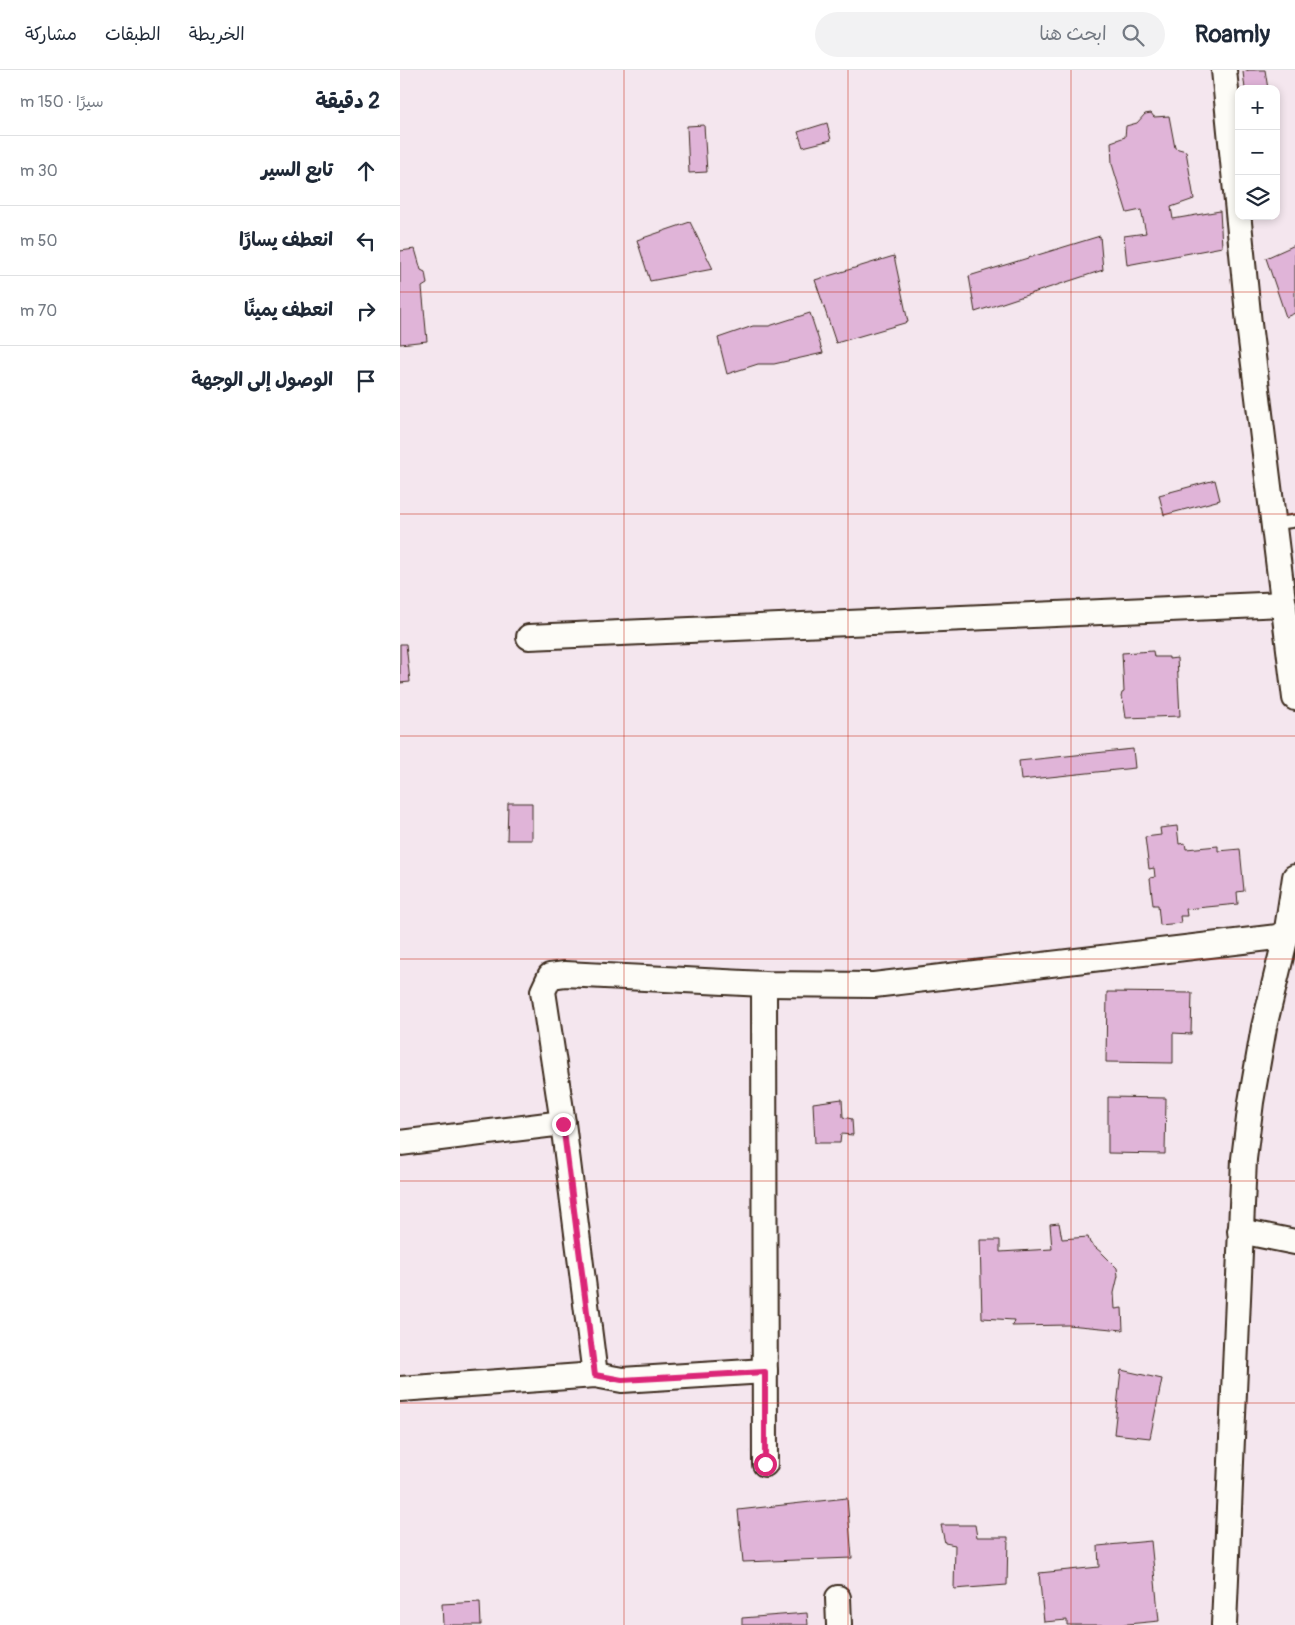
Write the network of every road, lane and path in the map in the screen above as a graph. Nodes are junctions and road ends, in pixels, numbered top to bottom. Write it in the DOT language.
graph roads {
  1 [pos="1224,70"];
  2 [pos="1284,522"];
  3 [pos="1284,604"];
  4 [pos="529,637"];
  5 [pos="1295,698"];
  6 [pos="1295,877"];
  7 [pos="1290,930"];
  8 [pos="764,984"];
  9 [pos="563,1124"];
  10 [pos="400,1143"];
  11 [pos="1240,1231"];
  12 [pos="1295,1242"];
  13 [pos="765,1372"];
  14 [pos="595,1375"];
  15 [pos="400,1389"];
  16 [pos="765,1464"];
  17 [pos="838,1598"];
  18 [pos="839,1625"];
  19 [pos="1224,1625"];
  1 -- 2 [label="street"];
  2 -- 3 [label="street"];
  3 -- 4 [label="street"];
  3 -- 5 [label="street"];
  6 -- 7 [label="street"];
  7 -- 8 [label="street"];
  7 -- 11 [label="street"];
  8 -- 9 [label="street"];
  8 -- 13 [label="street"];
  9 -- 10 [label="street"];
  9 -- 14 [label="street"];
  11 -- 12 [label="street"];
  11 -- 19 [label="street"];
  13 -- 14 [label="street"];
  13 -- 16 [label="street"];
  14 -- 15 [label="street"];
  17 -- 18 [label="street"];
}
